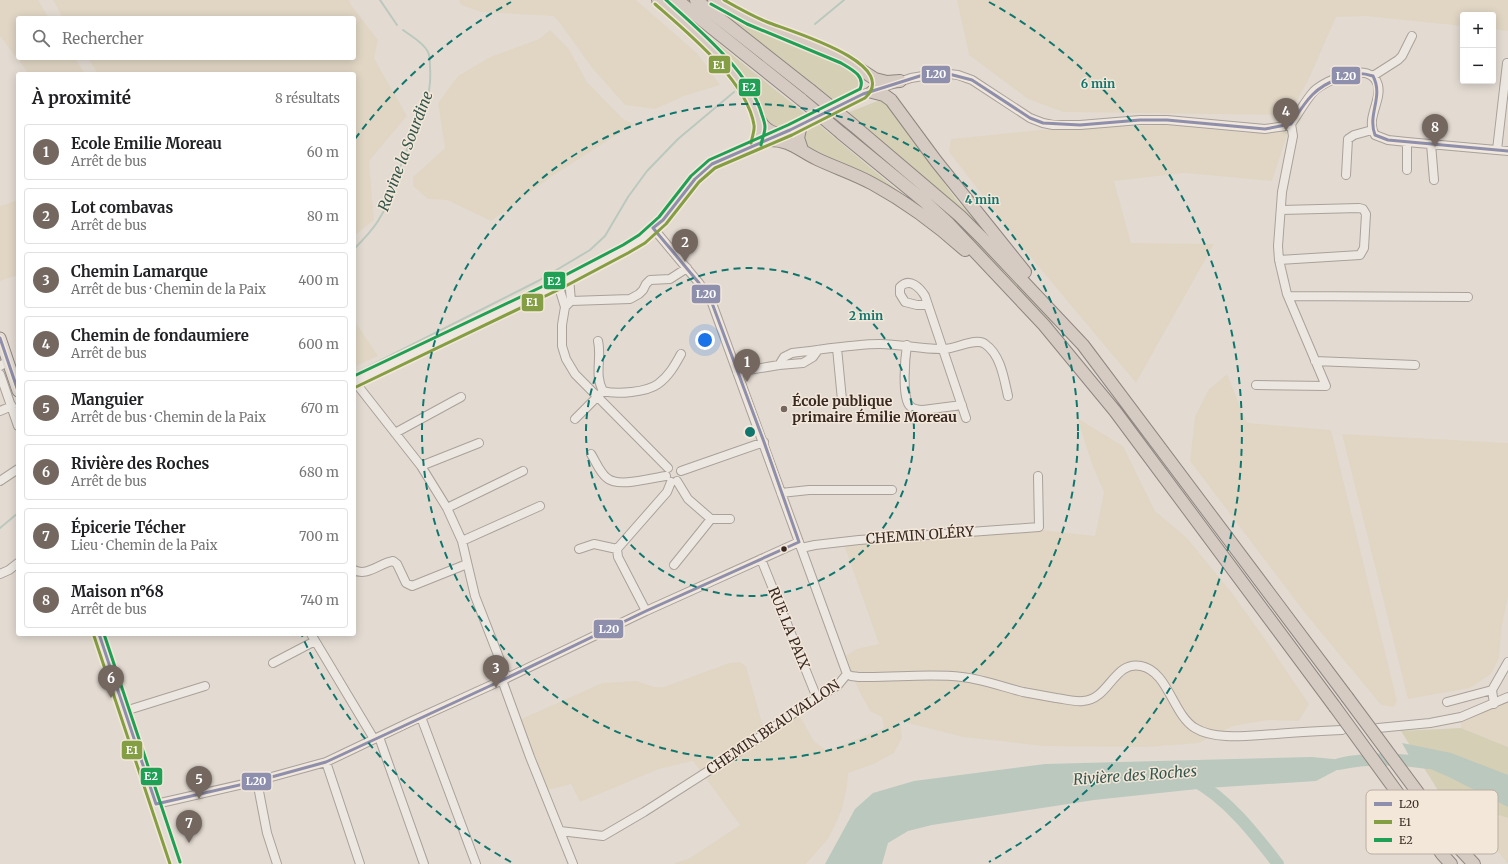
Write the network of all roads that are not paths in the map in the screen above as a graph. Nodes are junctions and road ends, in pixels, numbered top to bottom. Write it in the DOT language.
graph roads {
  1 [pos="658,0"];
  2 [pos="677,0"];
  3 [pos="696,0"];
  4 [pos="714,0"];
  5 [pos="1412,36"];
  6 [pos="1508,63"];
  7 [pos="852,64"];
  8 [pos="1373,76"];
  9 [pos="900,81"];
  10 [pos="867,93"];
  11 [pos="896,107"];
  12 [pos="760,122"];
  13 [pos="1291,124"];
  14 [pos="801,125"];
  15 [pos="1372,130"];
  16 [pos="780,134"];
  17 [pos="762,142"];
  18 [pos="1407,142"];
  19 [pos="1431,144"];
  20 [pos="802,150"];
  21 [pos="1497,150"];
  22 [pos="1508,151"];
  23 [pos="1407,170"];
  24 [pos="1346,175"];
  25 [pos="1434,180"];
  26 [pos="1281,210"];
  27 [pos="653,228"];
  28 [pos="1279,260"];
  29 [pos="687,268"];
  30 [pos="568,278"];
  31 [pos="558,284"];
  32 [pos="1289,296"];
  33 [pos="1468,297"];
  34 [pos="568,304"];
  35 [pos="928,306"];
  36 [pos="1044,325"];
  37 [pos="0,338"];
  38 [pos="598,341"];
  39 [pos="906,345"];
  40 [pos="1083,345"];
  41 [pos="837,348"];
  42 [pos="943,350"];
  43 [pos="681,354"];
  44 [pos="1315,360"];
  45 [pos="4,364"];
  46 [pos="1415,365"];
  47 [pos="737,372"];
  48 [pos="0,374"];
  49 [pos="356,382"];
  50 [pos="356,383"];
  51 [pos="1256,385"];
  52 [pos="14,390"];
  53 [pos="600,394"];
  54 [pos="1008,396"];
  55 [pos="461,397"];
  56 [pos="842,400"];
  57 [pos="962,405"];
  58 [pos="12,406"];
  59 [pos="0,411"];
  60 [pos="966,418"];
  61 [pos="16,419"];
  62 [pos="575,419"];
  63 [pos="395,433"];
  64 [pos="764,442"];
  65 [pos="479,443"];
  66 [pos="591,454"];
  67 [pos="421,466"];
  68 [pos="16,470"];
  69 [pos="523,471"];
  70 [pos="681,471"];
  71 [pos="1038,476"];
  72 [pos="670,477"];
  73 [pos="0,481"];
  74 [pos="892,490"];
  75 [pos="781,493"];
  76 [pos="540,506"];
  77 [pos="447,508"];
  78 [pos="710,519"];
  79 [pos="730,519"];
  80 [pos="462,540"];
  81 [pos="800,545"];
  82 [pos="579,549"];
  83 [pos="617,549"];
  84 [pos="760,559"];
  85 [pos="467,564"];
  86 [pos="674,564"];
  87 [pos="16,565"];
  88 [pos="356,571"];
  89 [pos="0,574"];
  90 [pos="646,611"];
  91 [pos="100,636"];
  92 [pos="313,637"];
  93 [pos="1508,662"];
  94 [pos="273,663"];
  95 [pos="847,674"];
  96 [pos="504,679"];
  97 [pos="205,686"];
  98 [pos="1492,690"];
  99 [pos="1508,697"];
  100 [pos="817,698"];
  101 [pos="1447,702"];
  102 [pos="1494,704"];
  103 [pos="125,711"];
  104 [pos="421,717"];
  105 [pos="1378,728"];
  106 [pos="1342,730"];
  107 [pos="376,738"];
  108 [pos="326,762"];
  109 [pos="256,781"];
  110 [pos="1395,790"];
  111 [pos="1416,790"];
  112 [pos="156,804"];
  113 [pos="560,831"];
  114 [pos="1442,854"];
  115 [pos="1465,854"];
  116 [pos="175,864"];
  117 [pos="277,864"];
  118 [pos="360,864"];
  119 [pos="424,864"];
  120 [pos="476,864"];
  121 [pos="573,864"];
  122 [pos="1451,864"];
  123 [pos="1474,864"];
  1 -- 12 [label="highway"];
  2 -- 36 [label="highway, bridge"];
  3 -- 40 [label="highway, bridge"];
  4 -- 7 [label="highway"];
  5 -- 8 [label="street"];
  6 -- 21 [label="street"];
  7 -- 9 [label="highway"];
  7 -- 10 [label="highway"];
  8 -- 13 [label="street"];
  8 -- 15 [label="street"];
  9 -- 10 [label="street"];
  9 -- 11 [label="highway"];
  9 -- 13 [label="street"];
  10 -- 11 [label="highway"];
  10 -- 14 [label="street"];
  11 -- 40 [label="highway"];
  12 -- 16 [label="highway"];
  12 -- 17 [label="highway"];
  13 -- 26 [label="street"];
  14 -- 16 [label="street"];
  14 -- 20 [label="highway"];
  15 -- 18 [label="street"];
  15 -- 24 [label="street"];
  16 -- 17 [label="street"];
  17 -- 20 [label="highway"];
  17 -- 27 [label="street"];
  18 -- 19 [label="street"];
  18 -- 23 [label="street"];
  19 -- 21 [label="street"];
  19 -- 25 [label="street"];
  20 -- 36 [label="highway"];
  21 -- 22 [label="street"];
  26 -- 28 [label="street"];
  26 -- 28 [label="street"];
  27 -- 29 [label="street, CHEMIN BEAUVALLON"];
  27 -- 30 [label="street"];
  28 -- 32 [label="street"];
  29 -- 34 [label="street"];
  29 -- 47 [label="street, CHEMIN BEAUVALLON"];
  30 -- 31 [label="street"];
  30 -- 34 [label="street"];
  31 -- 34 [label="street"];
  31 -- 49 [label="street"];
  32 -- 33 [label="street"];
  32 -- 44 [label="street"];
  34 -- 53 [label="street"];
  35 -- 42 [label="street"];
  36 -- 110 [label="highway, bridge"];
  37 -- 45 [label="main road"];
  38 -- 53 [label="street"];
  39 -- 41 [label="street"];
  39 -- 42 [label="street"];
  39 -- 57 [label="street"];
  40 -- 111 [label="highway, bridge"];
  41 -- 47 [label="street"];
  41 -- 56 [label="street"];
  42 -- 54 [label="street"];
  42 -- 57 [label="street"];
  43 -- 53 [label="street"];
  44 -- 46 [label="street"];
  44 -- 51 [label="street"];
  45 -- 52 [label="main road"];
  47 -- 64 [label="street, CHEMIN BEAUVALLON"];
  48 -- 52 [label="street"];
  50 -- 63 [label="street"];
  52 -- 58 [label="street"];
  53 -- 62 [label="street"];
  53 -- 72 [label="street"];
  55 -- 63 [label="street"];
  57 -- 60 [label="street"];
  58 -- 59 [label="street"];
  58 -- 61 [label="street"];
  63 -- 67 [label="street"];
  64 -- 70 [label="street"];
  64 -- 75 [label="street, CHEMIN BEAUVALLON"];
  65 -- 67 [label="street"];
  66 -- 72 [label="street"];
  67 -- 77 [label="street"];
  68 -- 73 [label="street"];
  69 -- 77 [label="street"];
  70 -- 72 [label="street"];
  70 -- 72 [label="street"];
  71 -- 81 [label="street, CHEMIN OLÉRY"];
  72 -- 78 [label="street"];
  72 -- 83 [label="street"];
  74 -- 75 [label="street"];
  75 -- 81 [label="street, CHEMIN BEAUVALLON"];
  76 -- 80 [label="street"];
  77 -- 80 [label="street"];
  78 -- 79 [label="street"];
  78 -- 86 [label="street"];
  80 -- 85 [label="street"];
  81 -- 84 [label="street, CHEMIN OLÉRY"];
  81 -- 95 [label="street, CHEMIN BEAUVALLON"];
  82 -- 83 [label="street"];
  83 -- 90 [label="street"];
  84 -- 90 [label="street, CHEMIN OLÉRY"];
  84 -- 100 [label="street, RUE LA PAIX"];
  85 -- 88 [label="street"];
  85 -- 96 [label="street"];
  87 -- 89 [label="street"];
  90 -- 96 [label="street, CHEMIN OLÉRY"];
  91 -- 103 [label="main road"];
  92 -- 94 [label="street"];
  92 -- 107 [label="street"];
  93 -- 98 [label="street"];
  95 -- 100 [label="street, CHEMIN BEAUVALLON"];
  95 -- 106 [label="street"];
  96 -- 104 [label="street, CHEMIN OLÉRY"];
  96 -- 113 [label="street"];
  97 -- 103 [label="street"];
  98 -- 101 [label="street"];
  98 -- 102 [label="street"];
  99 -- 102 [label="street"];
  100 -- 113 [label="street, CHEMIN BEAUVALLON"];
  102 -- 105 [label="street"];
  103 -- 112 [label="main road"];
  104 -- 107 [label="street, CHEMIN OLÉRY"];
  104 -- 120 [label="street"];
  107 -- 108 [label="street, CHEMIN OLÉRY"];
  107 -- 119 [label="street"];
  108 -- 109 [label="street, CHEMIN OLÉRY"];
  108 -- 118 [label="street"];
  109 -- 112 [label="street, CHEMIN OLÉRY"];
  109 -- 117 [label="street"];
  112 -- 116 [label="main road"];
  113 -- 121 [label="street"];
  114 -- 122 [label="highway, bridge"];
  115 -- 123 [label="highway, bridge"];
}
